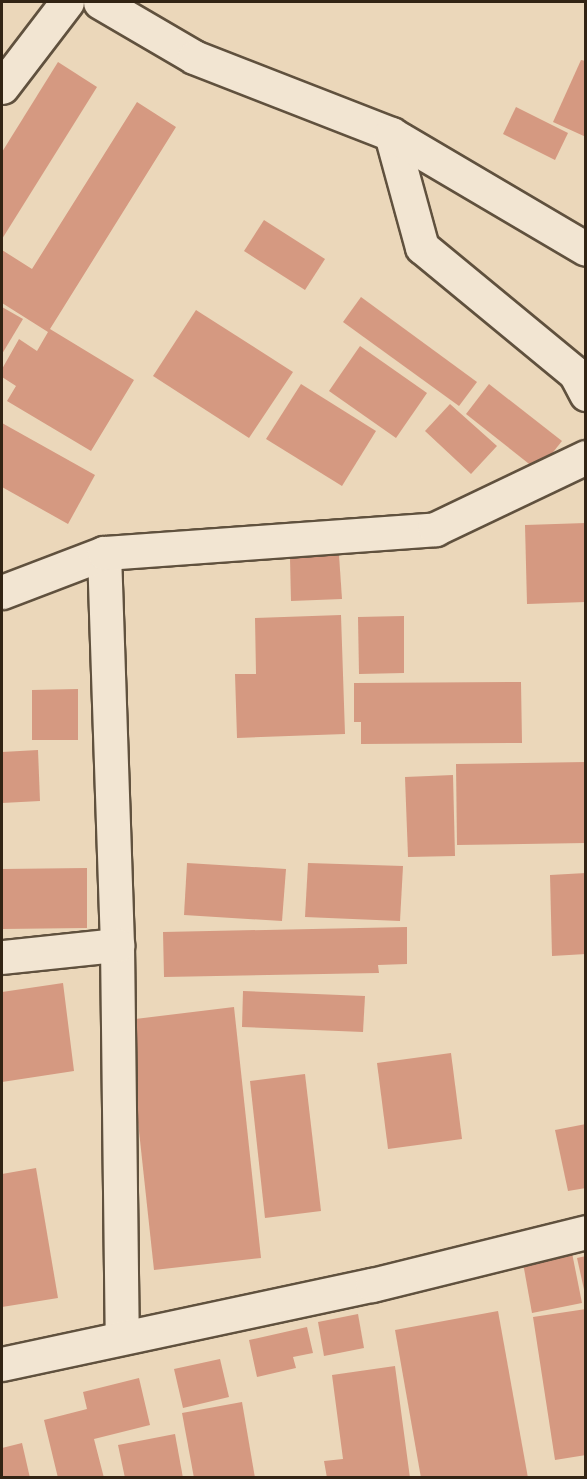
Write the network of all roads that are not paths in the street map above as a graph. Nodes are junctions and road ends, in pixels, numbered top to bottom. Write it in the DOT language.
graph roads {
  1 [pos="67,2"];
  2 [pos="100,2"];
  3 [pos="2,87"];
  4 [pos="391,134"];
  5 [pos="585,249"];
  6 [pos="585,394"];
  7 [pos="585,457"];
  8 [pos="104,553"];
  9 [pos="2,592"];
  10 [pos="117,945"];
  11 [pos="2,957"];
  12 [pos="585,1232"];
  13 [pos="122,1336"];
  14 [pos="2,1364"];
  1 -- 3 [label="street"];
  2 -- 4 [label="street"];
  4 -- 5 [label="street"];
  4 -- 6 [label="street"];
  7 -- 8 [label="street"];
  8 -- 9 [label="street"];
  8 -- 10 [label="street"];
  10 -- 11 [label="street"];
  10 -- 13 [label="street"];
  12 -- 13 [label="street"];
  13 -- 14 [label="street"];
}
